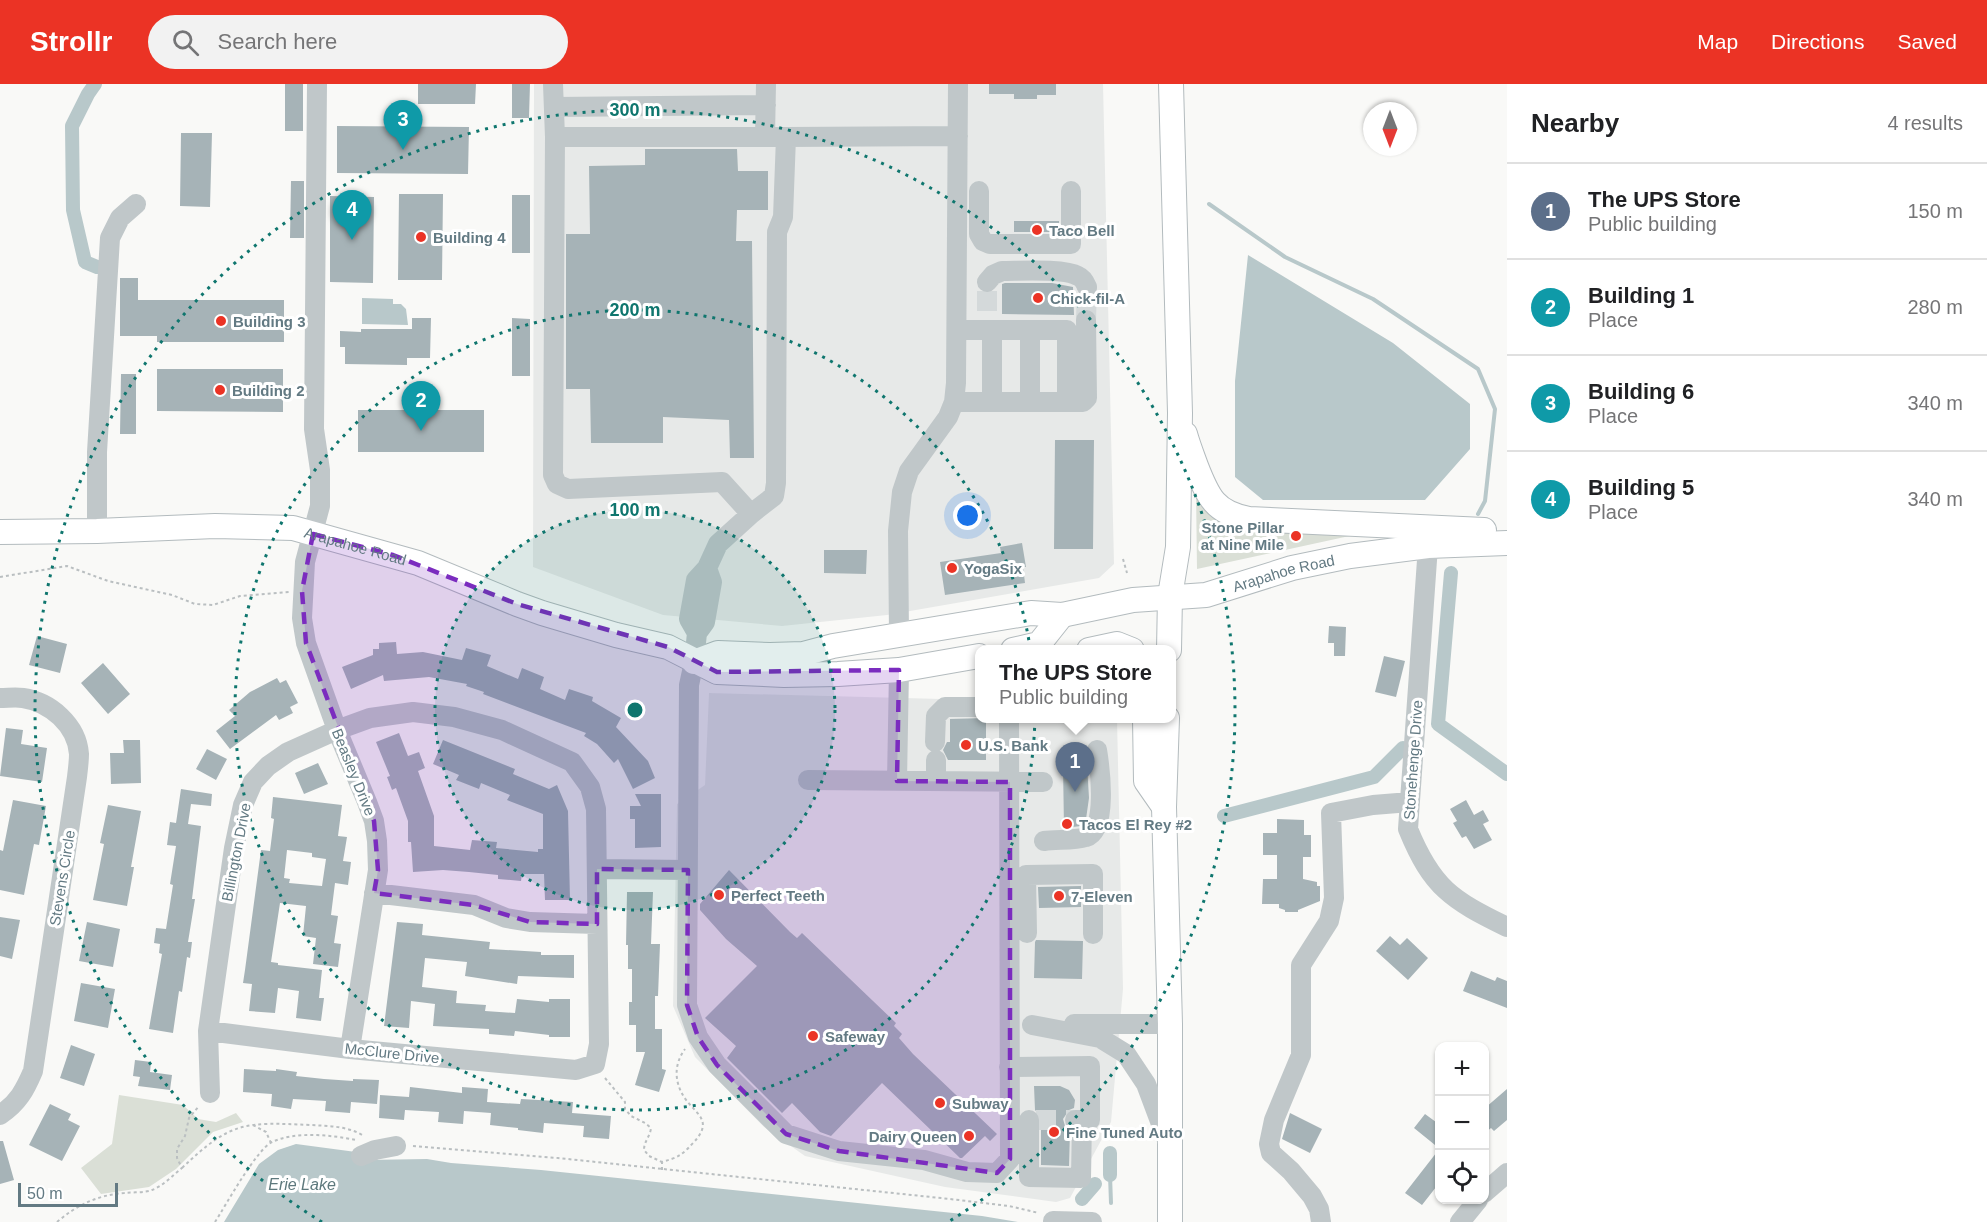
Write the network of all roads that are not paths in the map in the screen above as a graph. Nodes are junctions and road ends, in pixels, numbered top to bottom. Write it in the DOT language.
graph roads {
  1 [pos="317,84"];
  2 [pos="553,84"];
  3 [pos="766,84"];
  4 [pos="958,84"];
  5 [pos="1171,84"];
  6 [pos="673,105"];
  7 [pos="766,105"];
  8 [pos="554,106"];
  9 [pos="958,136"];
  10 [pos="555,137"];
  11 [pos="673,137"];
  12 [pos="765,137"];
  13 [pos="786,137"];
  14 [pos="979,191"];
  15 [pos="1071,191"];
  16 [pos="136,204"];
  17 [pos="987,282"];
  18 [pos="1087,287"];
  19 [pos="1086,320"];
  20 [pos="988,324"];
  21 [pos="957,330"];
  22 [pos="1030,330"];
  23 [pos="954,402"];
  24 [pos="992,402"];
  25 [pos="1030,402"];
  26 [pos="1067,402"];
  27 [pos="1180,414"];
  28 [pos="750,514"];
  29 [pos="97,531"];
  30 [pos="1507,531"];
  31 [pos="0,532"];
  32 [pos="313,534"];
  33 [pos="1507,543"];
  34 [pos="1428,546"];
  35 [pos="1170,596"];
  36 [pos="1062,615"];
  37 [pos="899,635"];
  38 [pos="1035,645"];
  39 [pos="1169,645"];
  40 [pos="975,658"];
  41 [pos="694,662"];
  42 [pos="899,670"];
  43 [pos="0,698"];
  44 [pos="975,707"];
  45 [pos="1009,723"];
  46 [pos="1145,723"];
  47 [pos="1167,723"];
  48 [pos="337,730"];
  49 [pos="1097,750"];
  50 [pos="808,780"];
  51 [pos="897,781"];
  52 [pos="936,781"];
  53 [pos="1010,782"];
  54 [pos="1043,782"];
  55 [pos="1410,802"];
  56 [pos="1164,807"];
  57 [pos="1044,841"];
  58 [pos="597,868"];
  59 [pos="688,870"];
  60 [pos="374,893"];
  61 [pos="597,924"];
  62 [pos="1507,927"];
  63 [pos="1027,933"];
  64 [pos="1093,934"];
  65 [pos="1170,1024"];
  66 [pos="1010,1025"];
  67 [pos="1032,1025"];
  68 [pos="208,1030"];
  69 [pos="350,1049"];
  70 [pos="1009,1067"];
  71 [pos="576,1070"];
  72 [pos="210,1093"];
  73 [pos="7,1110"];
  74 [pos="1025,1120"];
  75 [pos="365,1145"];
  76 [pos="396,1146"];
  77 [pos="1170,1149"];
  78 [pos="1507,1173"];
  79 [pos="1489,1189"];
  80 [pos="1475,1204"];
  81 [pos="1053,1221"];
  82 [pos="1092,1222"];
  83 [pos="1170,1222"];
  84 [pos="1321,1222"];
  85 [pos="1460,1222"];
  1 -- 32 [label="street, Beasley Drive"];
  2 -- 8 [label="street"];
  3 -- 7 [label="street"];
  4 -- 9 [label="street"];
  5 -- 27 [label="main road"];
  6 -- 7 [label="street"];
  6 -- 8 [label="street"];
  6 -- 11 [label="street"];
  7 -- 12 [label="street"];
  8 -- 10 [label="street"];
  9 -- 13 [label="street"];
  9 -- 21 [label="street"];
  10 -- 11 [label="street"];
  10 -- 28 [label="street"];
  11 -- 12 [label="street"];
  12 -- 13 [label="street"];
  13 -- 28 [label="street"];
  14 -- 15 [label="street"];
  16 -- 29 [label="street"];
  17 -- 18 [label="street"];
  19 -- 26 [label="street"];
  20 -- 21 [label="street"];
  20 -- 22 [label="street"];
  20 -- 24 [label="street"];
  21 -- 23 [label="street"];
  22 -- 25 [label="street"];
  22 -- 26 [label="street"];
  23 -- 24 [label="street"];
  23 -- 37 [label="street"];
  24 -- 25 [label="street"];
  25 -- 26 [label="street"];
  27 -- 30 [label="main road"];
  27 -- 35 [label="main road"];
  28 -- 41 [label="street"];
  29 -- 31 [label="main road, Arapahoe Road"];
  29 -- 32 [label="main road, Arapahoe Road"];
  32 -- 41 [label="main road, Arapahoe Road"];
  32 -- 48 [label="street, Beasley Drive"];
  33 -- 34 [label="main road, Arapahoe Road"];
  34 -- 35 [label="main road, Arapahoe Road"];
  34 -- 55 [label="street, Stonehenge Drive"];
  35 -- 36 [label="main road, Arapahoe Road"];
  35 -- 39 [label="main road"];
  36 -- 37 [label="main road, Arapahoe Road"];
  36 -- 38 [label="main road"];
  37 -- 41 [label="main road, Arapahoe Road"];
  40 -- 42 [label="main road, Arapahoe Road"];
  41 -- 42 [label="main road, Arapahoe Road"];
  41 -- 59 [label="street"];
  42 -- 51 [label="street"];
  43 -- 73 [label="street, Stevens Circle"];
  44 -- 52 [label="street"];
  45 -- 53 [label="street"];
  46 -- 56 [label="main road"];
  47 -- 56 [label="main road"];
  48 -- 58 [label="street, Billington Drive"];
  48 -- 60 [label="street, Beasley Drive"];
  48 -- 68 [label="street, Billington Drive"];
  49 -- 57 [label="street"];
  50 -- 51 [label="street"];
  51 -- 52 [label="street"];
  52 -- 53 [label="street"];
  53 -- 54 [label="street"];
  53 -- 66 [label="street"];
  55 -- 62 [label="street, Stonehenge Drive"];
  55 -- 84 [label="street"];
  56 -- 65 [label="main road"];
  58 -- 59 [label="street"];
  58 -- 61 [label="street, Billington Drive"];
  59 -- 74 [label="street"];
  60 -- 61 [label="street"];
  60 -- 69 [label="street, Beasley Drive"];
  61 -- 71 [label="street, Billington Drive"];
  63 -- 64 [label="street"];
  65 -- 67 [label="street"];
  65 -- 77 [label="main road"];
  66 -- 67 [label="street"];
  66 -- 70 [label="street"];
  67 -- 77 [label="street"];
  68 -- 69 [label="street, McClure Drive"];
  68 -- 72 [label="street, Billington Drive"];
  69 -- 71 [label="street, McClure Drive"];
  70 -- 74 [label="street"];
  70 -- 74 [label="street"];
  75 -- 76 [label="street"];
  77 -- 83 [label="main road"];
  78 -- 79 [label="street"];
  80 -- 85 [label="street"];
  81 -- 82 [label="street"];
}
